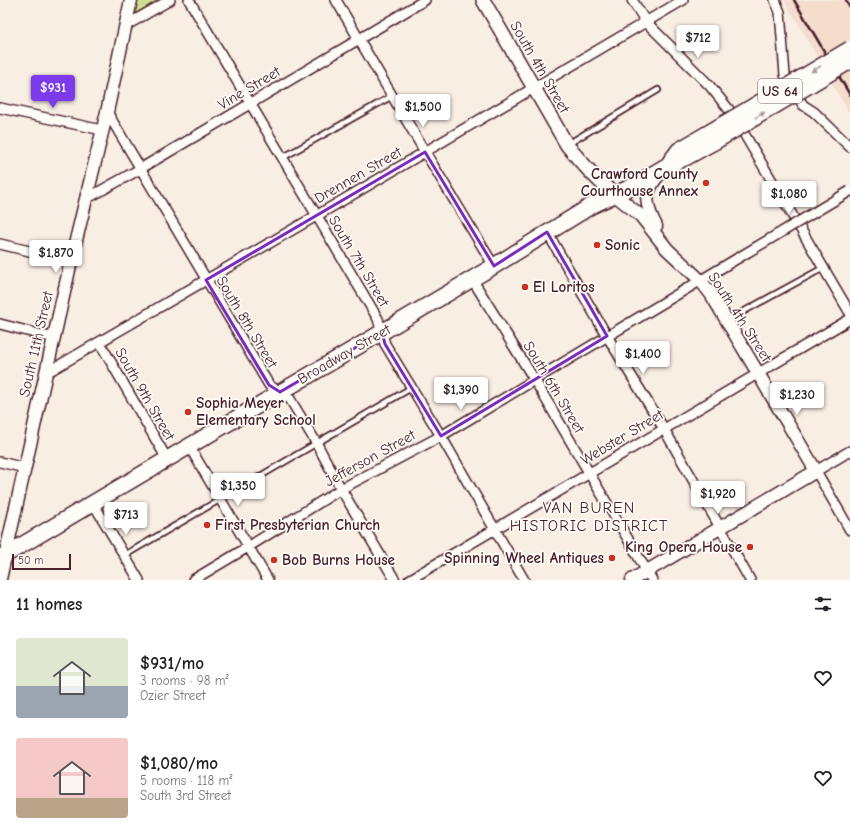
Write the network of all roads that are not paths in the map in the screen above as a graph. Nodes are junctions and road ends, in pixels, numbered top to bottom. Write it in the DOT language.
graph roads {
  1 [pos="131,0"];
  2 [pos="170,0"];
  3 [pos="189,0"];
  4 [pos="336,0"];
  5 [pos="425,0"];
  6 [pos="483,0"];
  7 [pos="632,0"];
  8 [pos="683,0"];
  9 [pos="775,0"];
  10 [pos="646,22"];
  11 [pos="125,26"];
  12 [pos="359,39"];
  13 [pos="850,49"];
  14 [pos="850,61"];
  15 [pos="534,88"];
  16 [pos="658,90"];
  17 [pos="392,96"];
  18 [pos="250,104"];
  19 [pos="0,108"];
  20 [pos="107,112"];
  21 [pos="731,112"];
  22 [pos="102,130"];
  23 [pos="743,132"];
  24 [pos="712,137"];
  25 [pos="567,145"];
  26 [pos="850,146"];
  27 [pos="425,152"];
  28 [pos="282,158"];
  29 [pos="667,165"];
  30 [pos="140,169"];
  31 [pos="850,191"];
  32 [pos="615,195"];
  33 [pos="86,199"];
  34 [pos="316,216"];
  35 [pos="794,218"];
  36 [pos="800,228"];
  37 [pos="547,232"];
  38 [pos="0,244"];
  39 [pos="667,249"];
  40 [pos="71,261"];
  41 [pos="494,266"];
  42 [pos="823,268"];
  43 [pos="472,279"];
  44 [pos="206,280"];
  45 [pos="701,281"];
  46 [pos="850,313"];
  47 [pos="850,319"];
  48 [pos="726,321"];
  49 [pos="0,324"];
  50 [pos="382,332"];
  51 [pos="607,336"];
  52 [pos="54,338"];
  53 [pos="100,343"];
  54 [pos="46,373"];
  55 [pos="758,373"];
  56 [pos="534,379"];
  57 [pos="411,388"];
  58 [pos="280,392"];
  59 [pos="664,428"];
  60 [pos="440,436"];
  61 [pos="317,444"];
  62 [pos="189,446"];
  63 [pos="850,451"];
  64 [pos="167,459"];
  65 [pos="0,462"];
  66 [pos="25,468"];
  67 [pos="816,471"];
  68 [pos="589,473"];
  69 [pos="341,489"];
  70 [pos="221,499"];
  71 [pos="93,503"];
  72 [pos="720,528"];
  73 [pos="494,529"];
  74 [pos="850,530"];
  75 [pos="248,547"];
  76 [pos="125,555"];
  77 [pos="3,556"];
  78 [pos="649,576"];
  79 [pos="0,579"];
  80 [pos="139,580"];
  81 [pos="193,580"];
  82 [pos="268,580"];
  83 [pos="395,580"];
  84 [pos="409,580"];
  85 [pos="524,580"];
  86 [pos="632,580"];
  87 [pos="750,580"];
  1 -- 11 [label="street, South 11th Street"];
  2 -- 11 [label="street"];
  3 -- 18 [label="street, South 7th Street"];
  4 -- 12 [label="street"];
  5 -- 12 [label="street, Vine Street"];
  6 -- 15 [label="main road, South 4th Street"];
  7 -- 10 [label="street"];
  8 -- 10 [label="street, Drennen Street"];
  9 -- 26 [label="street"];
  10 -- 15 [label="street, Drennen Street"];
  10 -- 21 [label="street"];
  11 -- 20 [label="street, South 11th Street"];
  12 -- 17 [label="street"];
  12 -- 18 [label="street, Vine Street"];
  13 -- 24 [label="main road, US 64, one-way, bridge"];
  24 -- 14 [label="main road, US 64, one-way, bridge"];
  15 -- 25 [label="main road, South 4th Street"];
  15 -- 27 [label="street, Drennen Street"];
  16 -- 25 [label="lane"];
  17 -- 27 [label="street"];
  17 -- 28 [label="lane"];
  18 -- 28 [label="street, South 7th Street"];
  18 -- 30 [label="street, Vine Street"];
  19 -- 22 [label="street"];
  20 -- 22 [label="street, South 11th Street"];
  20 -- 30 [label="street, South 8th Street"];
  22 -- 33 [label="street, South 11th Street"];
  23 -- 35 [label="street"];
  24 -- 29 [label="main road, Broadway Street / US 64"];
  25 -- 32 [label="main road, South 4th Street"];
  27 -- 34 [label="street, Drennen Street"];
  27 -- 41 [label="street"];
  28 -- 34 [label="street, South 7th Street"];
  29 -- 32 [label="main road, Broadway Street / US 64"];
  29 -- 39 [label="street"];
  30 -- 33 [label="street, Vine Street"];
  30 -- 44 [label="street, South 8th Street"];
  31 -- 45 [label="street, Jefferson Street, bridge"];
  32 -- 37 [label="main road, Broadway Street"];
  32 -- 39 [label="street, South 4th Street"];
  33 -- 40 [label="street, South 11th Street"];
  34 -- 44 [label="street, Drennen Street"];
  34 -- 50 [label="street, South 7th Street"];
  36 -- 42 [label="street"];
  37 -- 41 [label="main road, Broadway Street"];
  37 -- 51 [label="street"];
  38 -- 40 [label="street"];
  39 -- 45 [label="street, South 4th Street"];
  40 -- 52 [label="street, South 11th Street"];
  41 -- 43 [label="main road, Broadway Street"];
  42 -- 46 [label="street"];
  42 -- 48 [label="lane"];
  43 -- 50 [label="main road, Broadway Street"];
  43 -- 56 [label="street, South 6th Street"];
  44 -- 53 [label="street, Drennen Street"];
  44 -- 58 [label="street, South 8th Street"];
  45 -- 48 [label="street, South 4th Street"];
  45 -- 51 [label="street, Jefferson Street"];
  47 -- 55 [label="street, Webster Street"];
  48 -- 55 [label="street, South 4th Street"];
  49 -- 52 [label="street"];
  50 -- 57 [label="street, South 7th Street"];
  50 -- 58 [label="main road, Broadway Street"];
  51 -- 56 [label="street, Jefferson Street"];
  51 -- 59 [label="street"];
  52 -- 54 [label="street, South 11th Street"];
  53 -- 54 [label="street, Drennen Street"];
  53 -- 64 [label="street, South 9th Street"];
  54 -- 66 [label="street, South 11th Street"];
  55 -- 59 [label="street, Webster Street"];
  55 -- 67 [label="street, South 4th Street"];
  56 -- 60 [label="street, Jefferson Street"];
  56 -- 68 [label="street, South 6th Street"];
  57 -- 60 [label="street, South 7th Street"];
  57 -- 61 [label="lane"];
  58 -- 61 [label="street, South 8th Street"];
  58 -- 62 [label="main road, Broadway Street"];
  59 -- 68 [label="street, Webster Street"];
  59 -- 72 [label="street"];
  60 -- 69 [label="street, Jefferson Street"];
  60 -- 73 [label="street, South 7th Street"];
  61 -- 69 [label="street, South 8th Street"];
  61 -- 70 [label="lane"];
  62 -- 64 [label="main road, Broadway Street"];
  62 -- 70 [label="street, South 9th Street"];
  63 -- 67 [label="street"];
  64 -- 71 [label="main road, Broadway Street"];
  65 -- 66 [label="street"];
  66 -- 77 [label="street, South 11th Street"];
  67 -- 72 [label="street"];
  67 -- 74 [label="street"];
  68 -- 73 [label="street, Webster Street"];
  68 -- 78 [label="street, South 6th Street"];
  69 -- 75 [label="street, Jefferson Street"];
  69 -- 83 [label="street, South 8th Street"];
  70 -- 75 [label="street, South 9th Street"];
  70 -- 76 [label="lane"];
  71 -- 76 [label="street"];
  71 -- 77 [label="main road, Broadway Street"];
  72 -- 78 [label="street"];
  72 -- 87 [label="street"];
  73 -- 84 [label="street, Webster Street"];
  73 -- 85 [label="street, South 7th Street"];
  75 -- 81 [label="street, Jefferson Street"];
  75 -- 82 [label="street, South 9th Street"];
  76 -- 80 [label="street"];
  77 -- 79 [label="street, South 11th Street"];
  78 -- 86 [label="street"];
}
